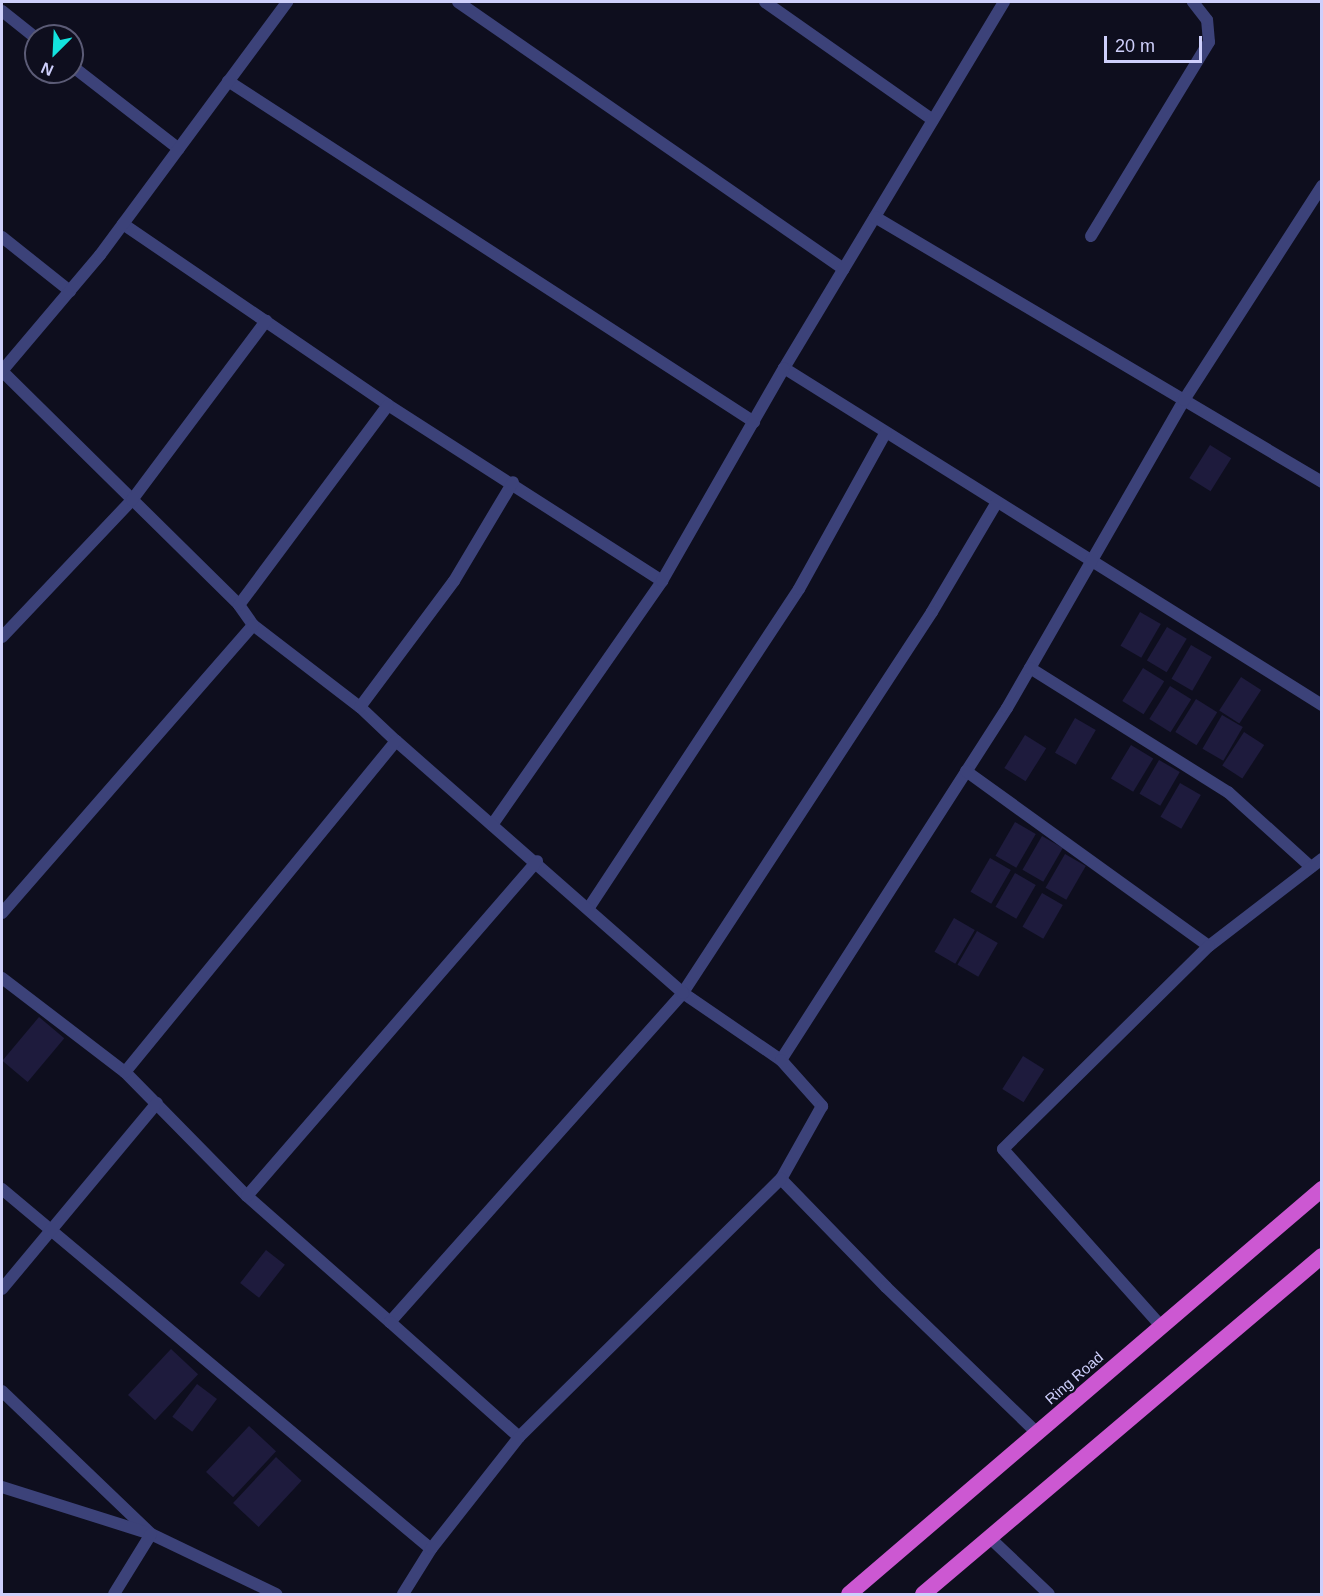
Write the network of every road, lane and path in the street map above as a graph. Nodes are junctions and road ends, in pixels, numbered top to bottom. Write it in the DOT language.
graph roads {
  1 [pos="287,2"];
  2 [pos="458,2"];
  3 [pos="765,2"];
  4 [pos="1004,2"];
  5 [pos="1193,2"];
  6 [pos="2,11"];
  7 [pos="24,28"];
  8 [pos="84,75"];
  9 [pos="228,81"];
  10 [pos="933,120"];
  11 [pos="178,149"];
  12 [pos="1322,186"];
  13 [pos="875,217"];
  14 [pos="123,224"];
  15 [pos="1091,236"];
  16 [pos="2,237"];
  17 [pos="844,270"];
  18 [pos="70,291"];
  19 [pos="266,321"];
  20 [pos="784,368"];
  21 [pos="2,371"];
  22 [pos="1184,400"];
  23 [pos="388,405"];
  24 [pos="754,422"];
  25 [pos="886,432"];
  26 [pos="513,482"];
  27 [pos="1322,482"];
  28 [pos="132,500"];
  29 [pos="997,502"];
  30 [pos="1092,561"];
  31 [pos="662,581"];
  32 [pos="238,605"];
  33 [pos="253,625"];
  34 [pos="2,638"];
  35 [pos="1030,668"];
  36 [pos="1322,705"];
  37 [pos="360,707"];
  38 [pos="396,741"];
  39 [pos="966,771"];
  40 [pos="492,825"];
  41 [pos="1322,859"];
  42 [pos="537,861"];
  43 [pos="1311,867"];
  44 [pos="588,909"];
  45 [pos="2,913"];
  46 [pos="1209,946"];
  47 [pos="2,978"];
  48 [pos="683,993"];
  49 [pos="782,1060"];
  50 [pos="125,1072"];
  51 [pos="157,1103"];
  52 [pos="781,1179"];
  53 [pos="2,1189"];
  54 [pos="1322,1189"];
  55 [pos="247,1196"];
  56 [pos="51,1227"];
  57 [pos="1322,1256"];
  58 [pos="2,1289"];
  59 [pos="390,1322"];
  60 [pos="1161,1326"];
  61 [pos="2,1391"];
  62 [pos="1037,1433"];
  63 [pos="519,1437"];
  64 [pos="2,1487"];
  65 [pos="151,1534"];
  66 [pos="990,1538"];
  67 [pos="431,1549"];
  68 [pos="114,1594"];
  69 [pos="276,1594"];
  70 [pos="403,1594"];
  71 [pos="849,1594"];
  72 [pos="923,1594"];
  73 [pos="1049,1594"];
  1 -- 9 [label="street"];
  2 -- 17 [label="street"];
  3 -- 10 [label="street"];
  4 -- 10 [label="street"];
  5 -- 15 [label="street"];
  6 -- 7 [label="street"];
  8 -- 11 [label="street"];
  9 -- 11 [label="street"];
  9 -- 24 [label="street"];
  10 -- 13 [label="street"];
  11 -- 14 [label="street"];
  12 -- 22 [label="street"];
  13 -- 17 [label="street"];
  13 -- 22 [label="street"];
  14 -- 18 [label="street"];
  14 -- 19 [label="street"];
  16 -- 18 [label="street"];
  17 -- 20 [label="street"];
  18 -- 21 [label="street"];
  19 -- 23 [label="street"];
  19 -- 28 [label="street"];
  20 -- 24 [label="street"];
  20 -- 25 [label="street"];
  21 -- 28 [label="street"];
  22 -- 27 [label="street"];
  22 -- 30 [label="street"];
  23 -- 26 [label="street"];
  23 -- 32 [label="street"];
  24 -- 31 [label="street"];
  25 -- 29 [label="street"];
  25 -- 44 [label="street"];
  26 -- 31 [label="street"];
  26 -- 37 [label="street"];
  28 -- 32 [label="street"];
  28 -- 34 [label="street"];
  29 -- 30 [label="street"];
  29 -- 48 [label="street"];
  30 -- 35 [label="street"];
  30 -- 36 [label="street"];
  31 -- 40 [label="street"];
  32 -- 33 [label="street"];
  33 -- 37 [label="street"];
  33 -- 45 [label="street"];
  35 -- 39 [label="street"];
  35 -- 43 [label="street"];
  37 -- 38 [label="street"];
  38 -- 40 [label="street"];
  38 -- 50 [label="street"];
  39 -- 46 [label="street"];
  39 -- 49 [label="street"];
  40 -- 42 [label="street"];
  41 -- 43 [label="street"];
  42 -- 44 [label="street"];
  42 -- 55 [label="street"];
  43 -- 46 [label="street"];
  44 -- 48 [label="street"];
  46 -- 60 [label="street"];
  47 -- 50 [label="street"];
  48 -- 49 [label="street"];
  48 -- 59 [label="street"];
  49 -- 52 [label="street"];
  50 -- 51 [label="street"];
  51 -- 55 [label="street"];
  51 -- 56 [label="street"];
  52 -- 62 [label="street"];
  52 -- 63 [label="street"];
  53 -- 56 [label="street"];
  54 -- 60 [label="highway, Ring Road"];
  55 -- 59 [label="street"];
  56 -- 58 [label="street"];
  56 -- 67 [label="street"];
  57 -- 66 [label="highway"];
  59 -- 63 [label="street"];
  60 -- 62 [label="highway, Ring Road"];
  61 -- 65 [label="street"];
  62 -- 71 [label="highway, Ring Road"];
  63 -- 67 [label="street"];
  64 -- 65 [label="street"];
  65 -- 68 [label="street"];
  65 -- 69 [label="street"];
  66 -- 72 [label="highway"];
  66 -- 73 [label="street"];
  67 -- 70 [label="street"];
}
